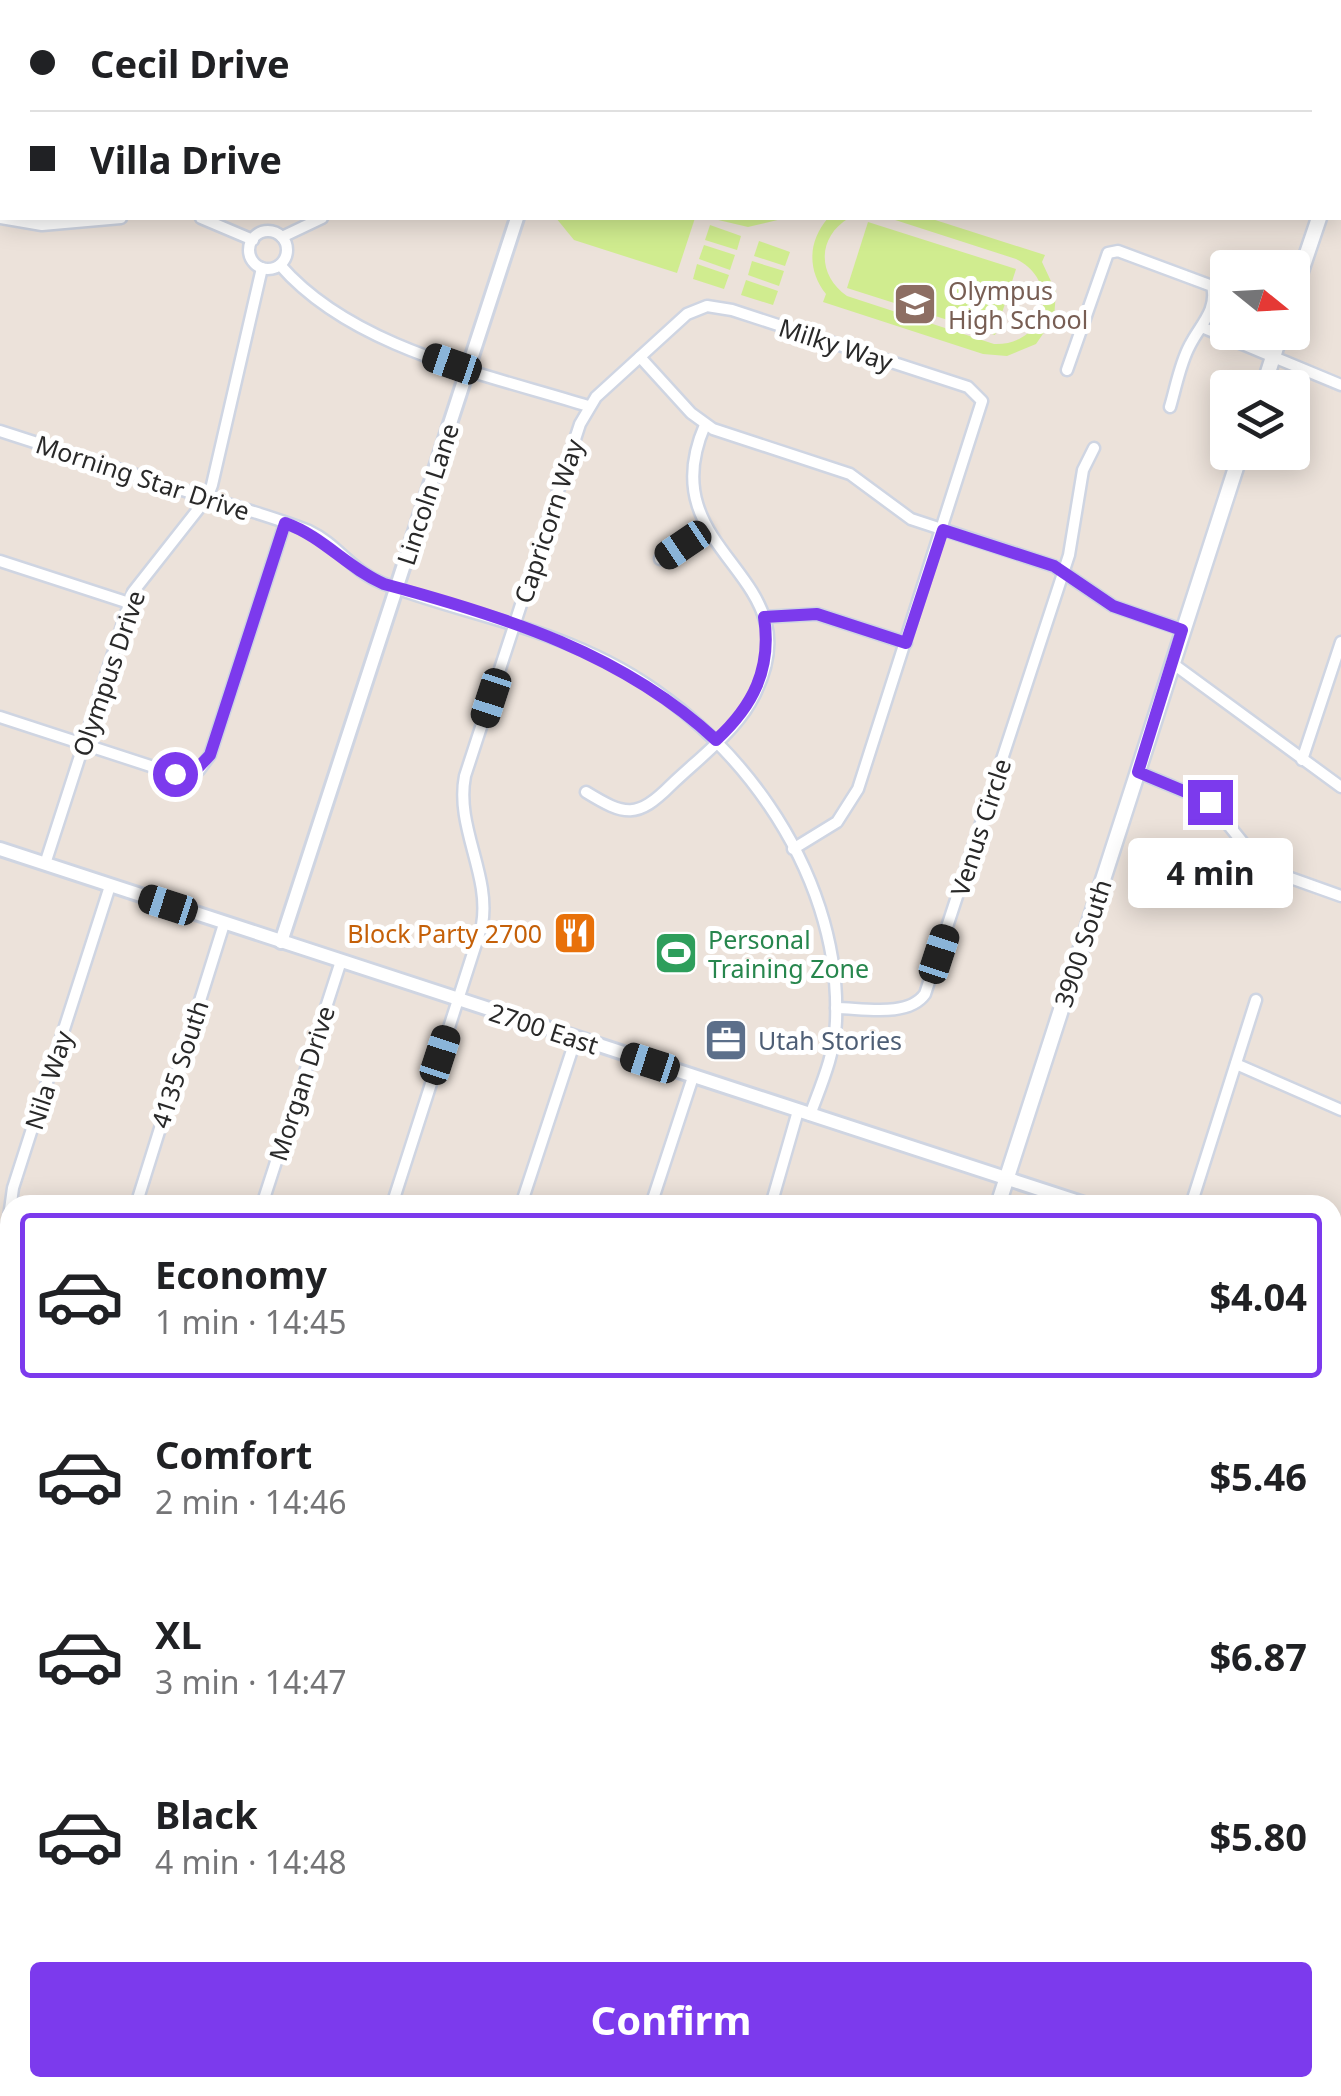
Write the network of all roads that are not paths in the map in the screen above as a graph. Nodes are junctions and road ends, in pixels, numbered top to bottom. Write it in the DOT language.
graph roads {
  1 [pos="15,220"];
  2 [pos="101,220"];
  3 [pos="206,220"];
  4 [pos="318,220"];
  5 [pos="516,220"];
  6 [pos="1318,220"];
  7 [pos="282,238"];
  8 [pos="252,240"];
  9 [pos="1308,250"];
  10 [pos="280,265"];
  11 [pos="262,268"];
  12 [pos="687,314"];
  13 [pos="1204,328"];
  14 [pos="1275,350"];
  15 [pos="640,357"];
  16 [pos="1273,358"];
  17 [pos="468,369"];
  18 [pos="1068,370"];
  19 [pos="1269,370"];
  20 [pos="1341,385"];
  21 [pos="588,406"];
  22 [pos="1170,407"];
  23 [pos="705,425"];
  24 [pos="0,431"];
  25 [pos="1094,448"];
  26 [pos="1235,470"];
  27 [pos="207,498"];
  28 [pos="285,523"];
  29 [pos="705,530"];
  30 [pos="943,530"];
  31 [pos="660,560"];
  32 [pos="0,561"];
  33 [pos="1064,570"];
  34 [pos="396,587"];
  35 [pos="129,602"];
  36 [pos="764,617"];
  37 [pos="514,626"];
  38 [pos="1182,630"];
  39 [pos="906,643"];
  40 [pos="1340,651"];
  41 [pos="1172,663"];
  42 [pos="0,717"];
  43 [pos="716,740"];
  44 [pos="84,744"];
  45 [pos="1302,760"];
  46 [pos="1138,772"];
  47 [pos="1341,787"];
  48 [pos="586,792"];
  49 [pos="793,848"];
  50 [pos="0,850"];
  51 [pos="45,864"];
  52 [pos="110,886"];
  53 [pos="1341,896"];
  54 [pos="224,924"];
  55 [pos="281,942"];
  56 [pos="341,961"];
  57 [pos="458,1000"];
  58 [pos="1256,1000"];
  59 [pos="836,1008"];
  60 [pos="576,1038"];
  61 [pos="1236,1064"];
  62 [pos="693,1077"];
  63 [pos="1341,1110"];
  64 [pos="804,1113"];
  65 [pos="1005,1178"];
  66 [pos="12,1195"];
  67 [pos="139,1195"];
  68 [pos="265,1195"];
  69 [pos="395,1195"];
  70 [pos="524,1195"];
  71 [pos="654,1195"];
  72 [pos="775,1195"];
  73 [pos="1001,1195"];
  74 [pos="1057,1195"];
  75 [pos="1194,1195"];
  1 -- 2 [label="street"];
  3 -- 8 [label="street"];
  4 -- 7 [label="street"];
  5 -- 17 [label="street, Lincoln Lane"];
  6 -- 9 [label="main road"];
  7 -- 8 [label="street"];
  7 -- 10 [label="street"];
  8 -- 11 [label="street"];
  10 -- 11 [label="street"];
  10 -- 17 [label="street"];
  11 -- 27 [label="street, Olympus Drive"];
  12 -- 15 [label="street, Capricorn Way"];
  12 -- 30 [label="street, Milky Way"];
  13 -- 16 [label="street"];
  13 -- 18 [label="street"];
  13 -- 22 [label="street"];
  14 -- 16 [label="main road"];
  15 -- 21 [label="street, Capricorn Way"];
  15 -- 23 [label="street"];
  16 -- 19 [label="main road"];
  16 -- 20 [label="street"];
  17 -- 21 [label="street"];
  17 -- 34 [label="street, Lincoln Lane"];
  21 -- 37 [label="street, Capricorn Way"];
  23 -- 29 [label="street"];
  23 -- 30 [label="street"];
  24 -- 27 [label="street, Morning Star Drive"];
  25 -- 33 [label="street, Venus Circle"];
  26 -- 38 [label="main road, 3900 South"];
  27 -- 28 [label="street, Morning Star Drive"];
  27 -- 35 [label="street, Olympus Drive"];
  28 -- 34 [label="street, Morning Star Drive"];
  28 -- 44 [label="street"];
  29 -- 31 [label="street"];
  29 -- 36 [label="street"];
  30 -- 33 [label="street"];
  30 -- 39 [label="street"];
  32 -- 35 [label="street"];
  33 -- 38 [label="street"];
  33 -- 59 [label="street, Venus Circle"];
  34 -- 37 [label="street, Morning Star Drive"];
  34 -- 55 [label="street, Lincoln Lane"];
  35 -- 44 [label="street, Olympus Drive"];
  36 -- 39 [label="street"];
  36 -- 43 [label="street"];
  37 -- 43 [label="street, Morning Star Drive"];
  37 -- 57 [label="street, Capricorn Way"];
  38 -- 41 [label="main road, 3900 South"];
  39 -- 49 [label="street"];
  40 -- 45 [label="street"];
  41 -- 45 [label="street"];
  41 -- 46 [label="main road, 3900 South"];
  42 -- 44 [label="street"];
  43 -- 48 [label="street"];
  43 -- 49 [label="street, Morning Star Drive"];
  44 -- 51 [label="street, Olympus Drive"];
  45 -- 47 [label="street"];
  46 -- 53 [label="street"];
  46 -- 65 [label="main road, 3900 South"];
  49 -- 59 [label="street, Morning Star Drive"];
  50 -- 51 [label="street, 2700 East"];
  51 -- 52 [label="street, 2700 East"];
  52 -- 54 [label="street, 2700 East"];
  52 -- 66 [label="street, Nila Way"];
  54 -- 55 [label="street, 2700 East"];
  54 -- 67 [label="street, 4135 South"];
  55 -- 56 [label="street, 2700 East"];
  56 -- 57 [label="street, 2700 East"];
  56 -- 68 [label="street, Morgan Drive"];
  57 -- 60 [label="street, 2700 East"];
  57 -- 69 [label="street, Capricorn Way"];
  58 -- 61 [label="street"];
  59 -- 64 [label="street, Morning Star Drive"];
  60 -- 62 [label="street, 2700 East"];
  60 -- 70 [label="street"];
  61 -- 63 [label="street"];
  61 -- 75 [label="street"];
  62 -- 64 [label="street, 2700 East"];
  62 -- 71 [label="street"];
  64 -- 65 [label="street, 2700 East"];
  64 -- 72 [label="street, Morning Star Drive"];
  65 -- 73 [label="main road, 3900 South"];
  65 -- 74 [label="street, 2700 East"];
}
